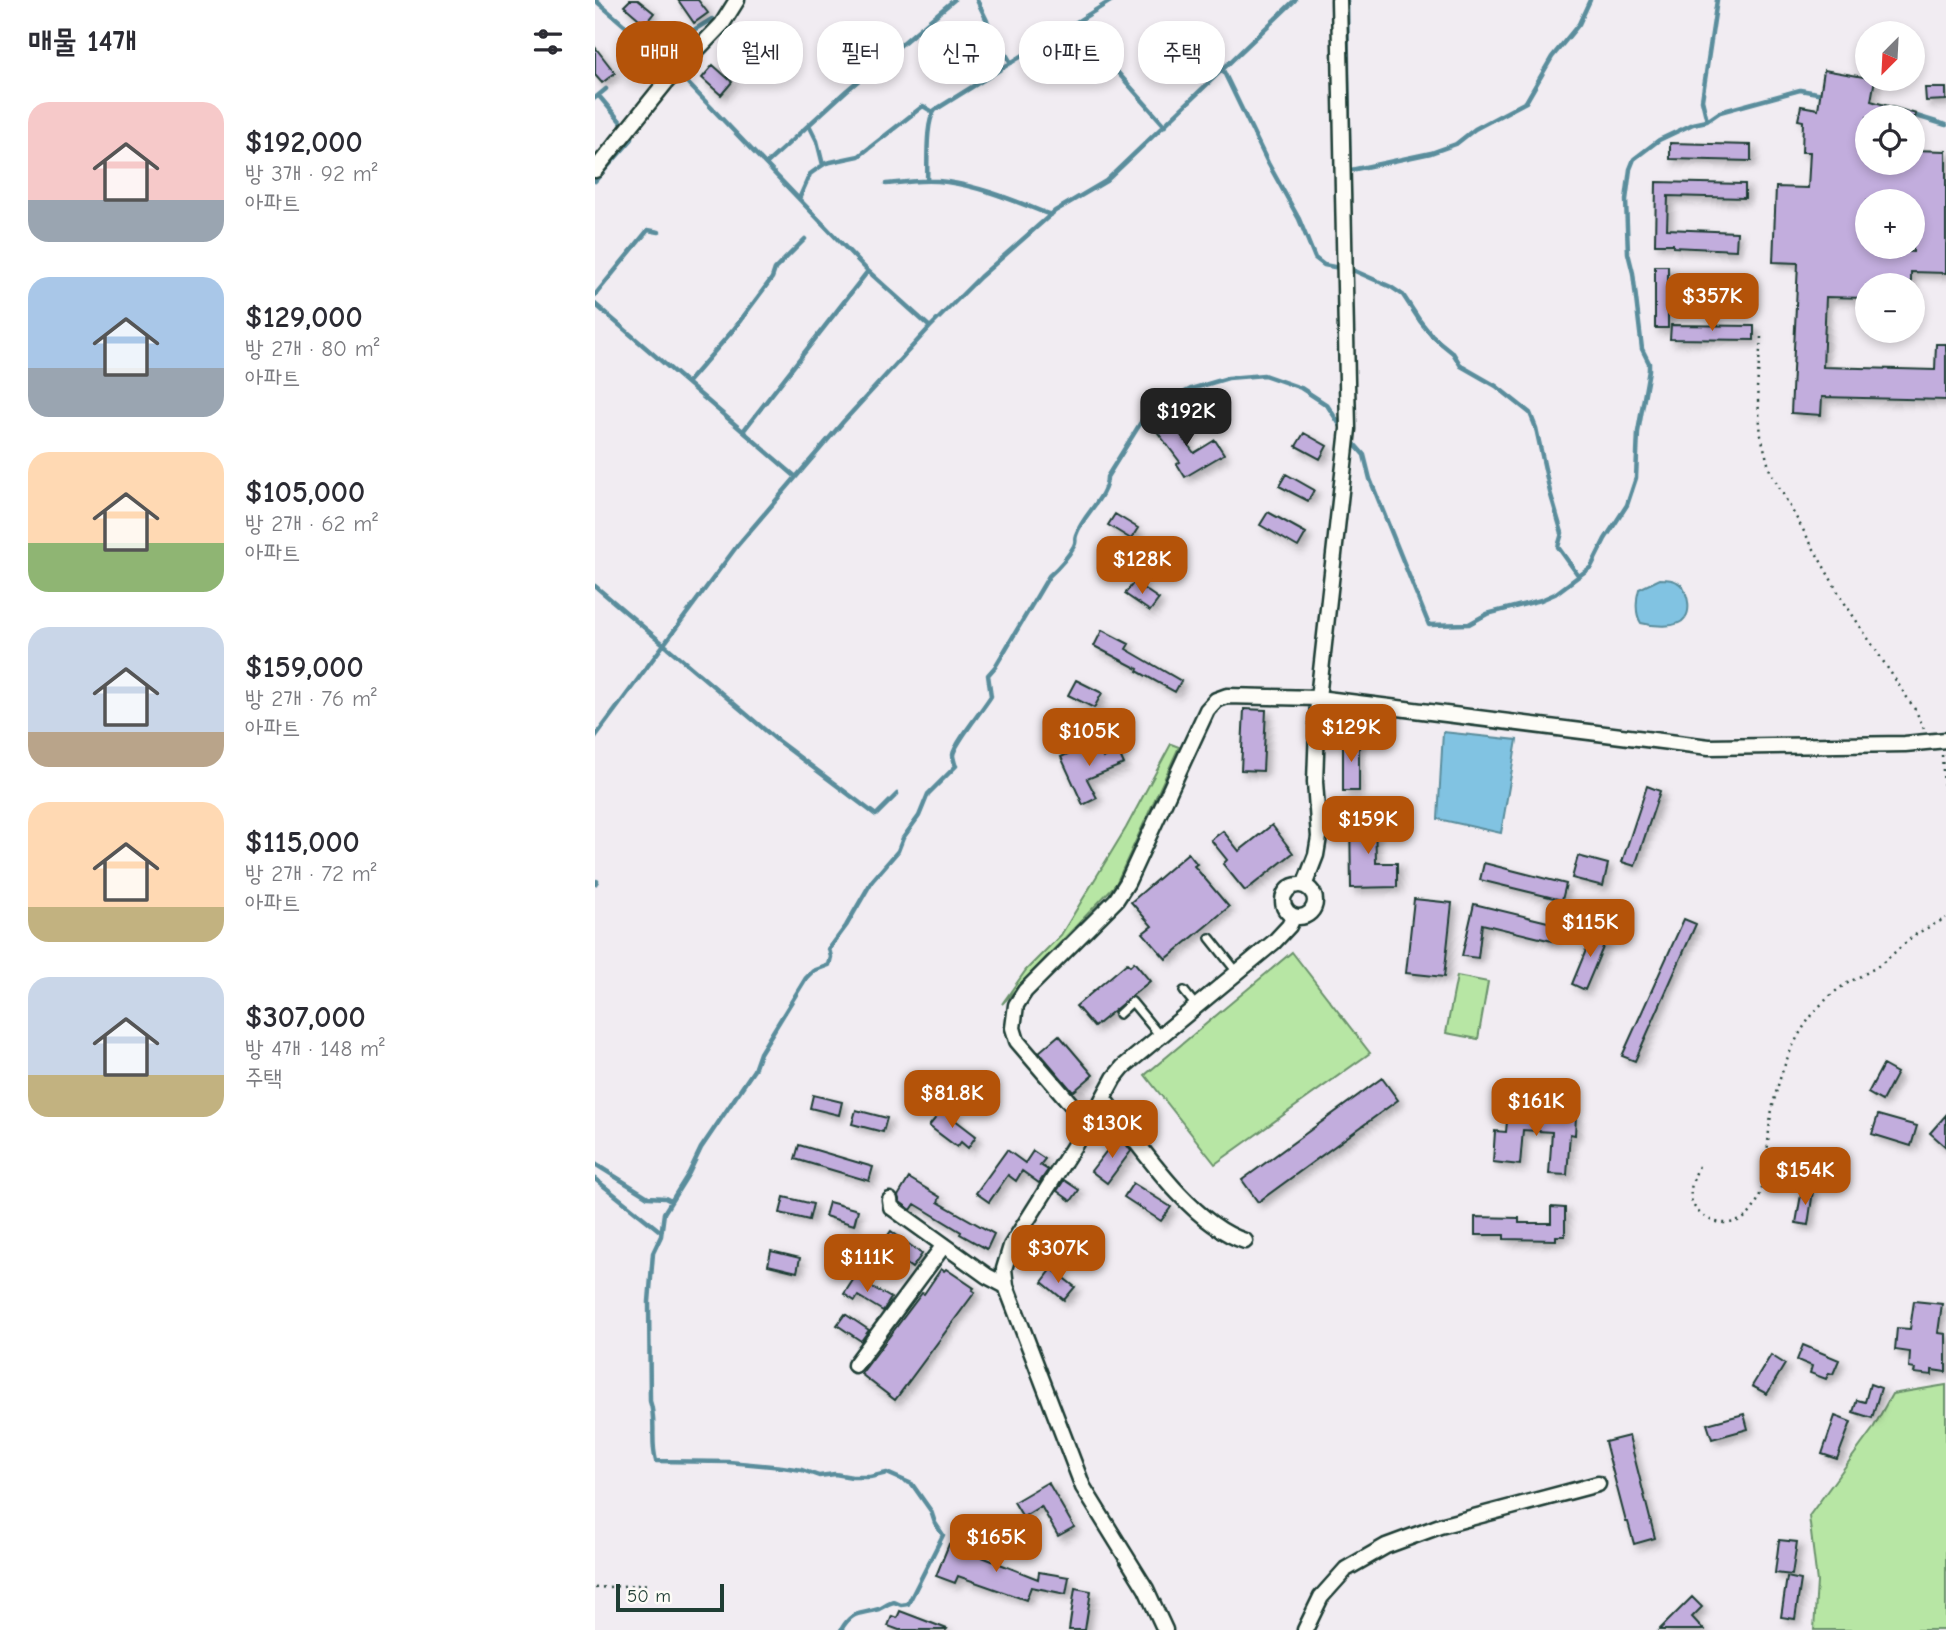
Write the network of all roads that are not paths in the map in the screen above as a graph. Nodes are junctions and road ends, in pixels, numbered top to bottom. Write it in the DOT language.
graph roads {
  1 [pos="737,0"];
  2 [pos="1339,0"];
  3 [pos="595,170"];
  4 [pos="1318,698"];
  5 [pos="1939,741"];
  6 [pos="1304,886"];
  7 [pos="1294,916"];
  8 [pos="1209,938"];
  9 [pos="1238,972"];
  10 [pos="1184,991"];
  11 [pos="1197,1006"];
  12 [pos="1119,1014"];
  13 [pos="1160,1037"];
  14 [pos="1103,1098"];
  15 [pos="1088,1124"];
  16 [pos="890,1200"];
  17 [pos="1245,1241"];
  18 [pos="944,1245"];
  19 [pos="1006,1286"];
  20 [pos="855,1364"];
  21 [pos="1598,1484"];
  22 [pos="1165,1630"];
  23 [pos="1305,1630"];
  1 -- 3 [label="street"];
  2 -- 4 [label="street"];
  4 -- 5 [label="street"];
  4 -- 6 [label="street"];
  4 -- 15 [label="street"];
  6 -- 7 [label="street"];
  6 -- 7 [label="street"];
  7 -- 9 [label="street"];
  8 -- 9 [label="lane"];
  9 -- 11 [label="street"];
  10 -- 11 [label="lane"];
  11 -- 13 [label="street"];
  12 -- 13 [label="lane"];
  13 -- 14 [label="street"];
  14 -- 15 [label="street"];
  14 -- 17 [label="street"];
  15 -- 19 [label="street"];
  16 -- 18 [label="street"];
  18 -- 19 [label="street"];
  18 -- 20 [label="street"];
  19 -- 22 [label="street"];
  21 -- 23 [label="street"];
}
